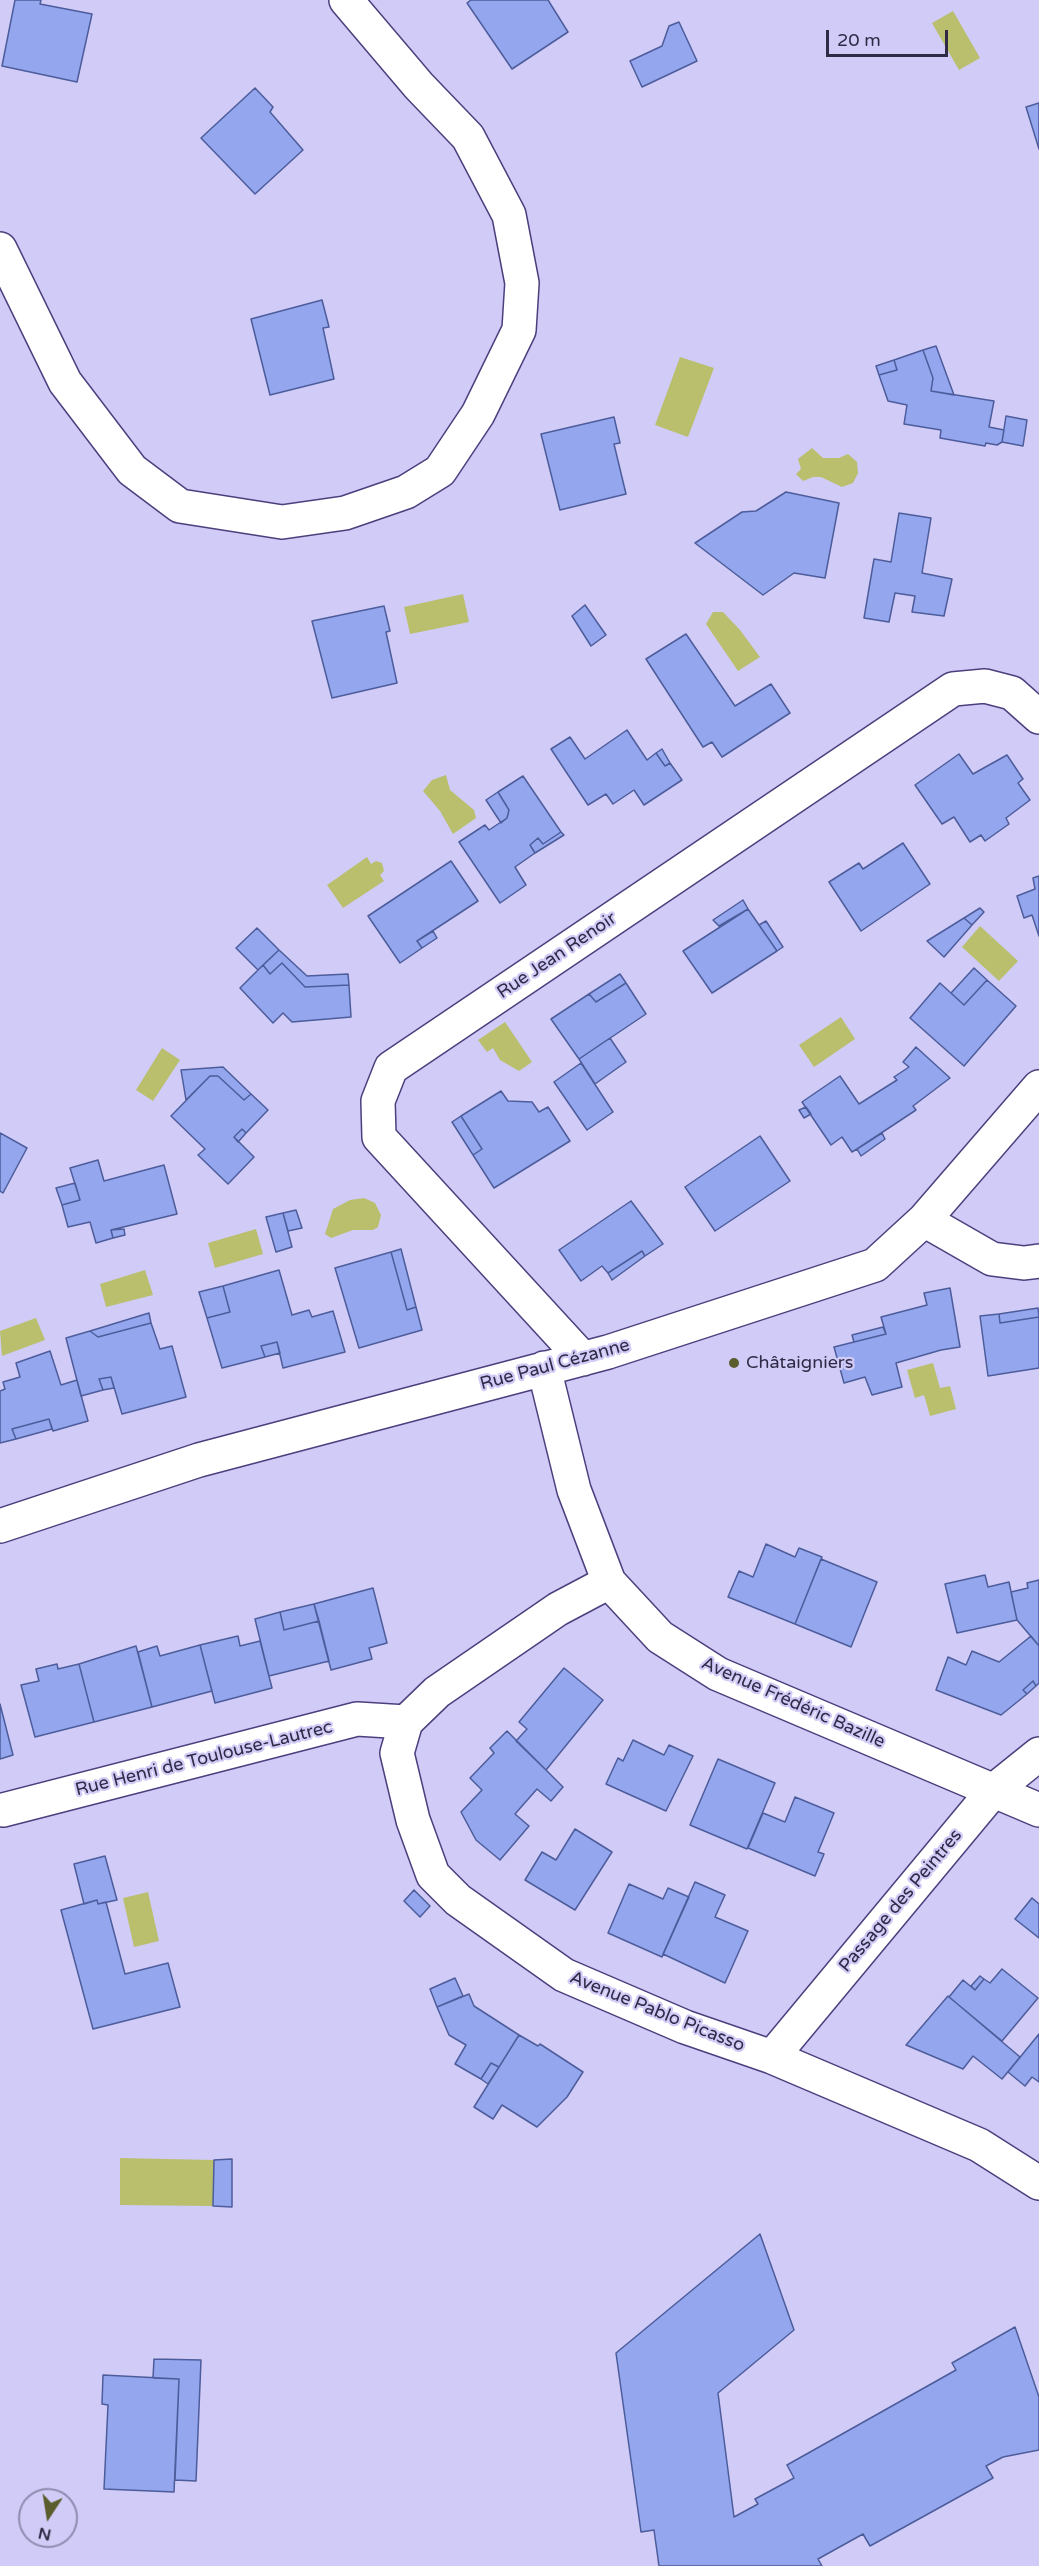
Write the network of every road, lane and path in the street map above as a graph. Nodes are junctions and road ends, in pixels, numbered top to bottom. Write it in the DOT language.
graph roads {
  1 [pos="346,0"];
  2 [pos="0,249"];
  3 [pos="1039,717"];
  4 [pos="1039,1086"];
  5 [pos="924,1220"];
  6 [pos="1039,1261"];
  7 [pos="583,1359"];
  8 [pos="544,1368"];
  9 [pos="0,1526"];
  10 [pos="609,1582"];
  11 [pos="406,1722"];
  12 [pos="1039,1754"];
  13 [pos="993,1791"];
  14 [pos="3,1810"];
  15 [pos="1039,1810"];
  16 [pos="772,2057"];
  17 [pos="1039,2183"];
  1 -- 2 [label="street"];
  3 -- 7 [label="street, Rue Jean Renoir"];
  4 -- 5 [label="street, Rue Paul Cézanne"];
  5 -- 6 [label="street"];
  5 -- 7 [label="street, Rue Paul Cézanne"];
  7 -- 8 [label="street, Rue Paul Cézanne"];
  8 -- 9 [label="street, Rue Paul Cézanne"];
  8 -- 10 [label="street, Avenue Frédéric Bazille"];
  10 -- 11 [label="street"];
  10 -- 13 [label="street, Avenue Frédéric Bazille"];
  11 -- 14 [label="street, Rue Henri de Toulouse-Lautrec"];
  11 -- 16 [label="street, Avenue Pablo Picasso"];
  12 -- 13 [label="street, Passage des Peintres"];
  13 -- 15 [label="street, Avenue Frédéric Bazille"];
  13 -- 16 [label="street, Passage des Peintres"];
  16 -- 17 [label="street, Avenue Pablo Picasso"];
}
